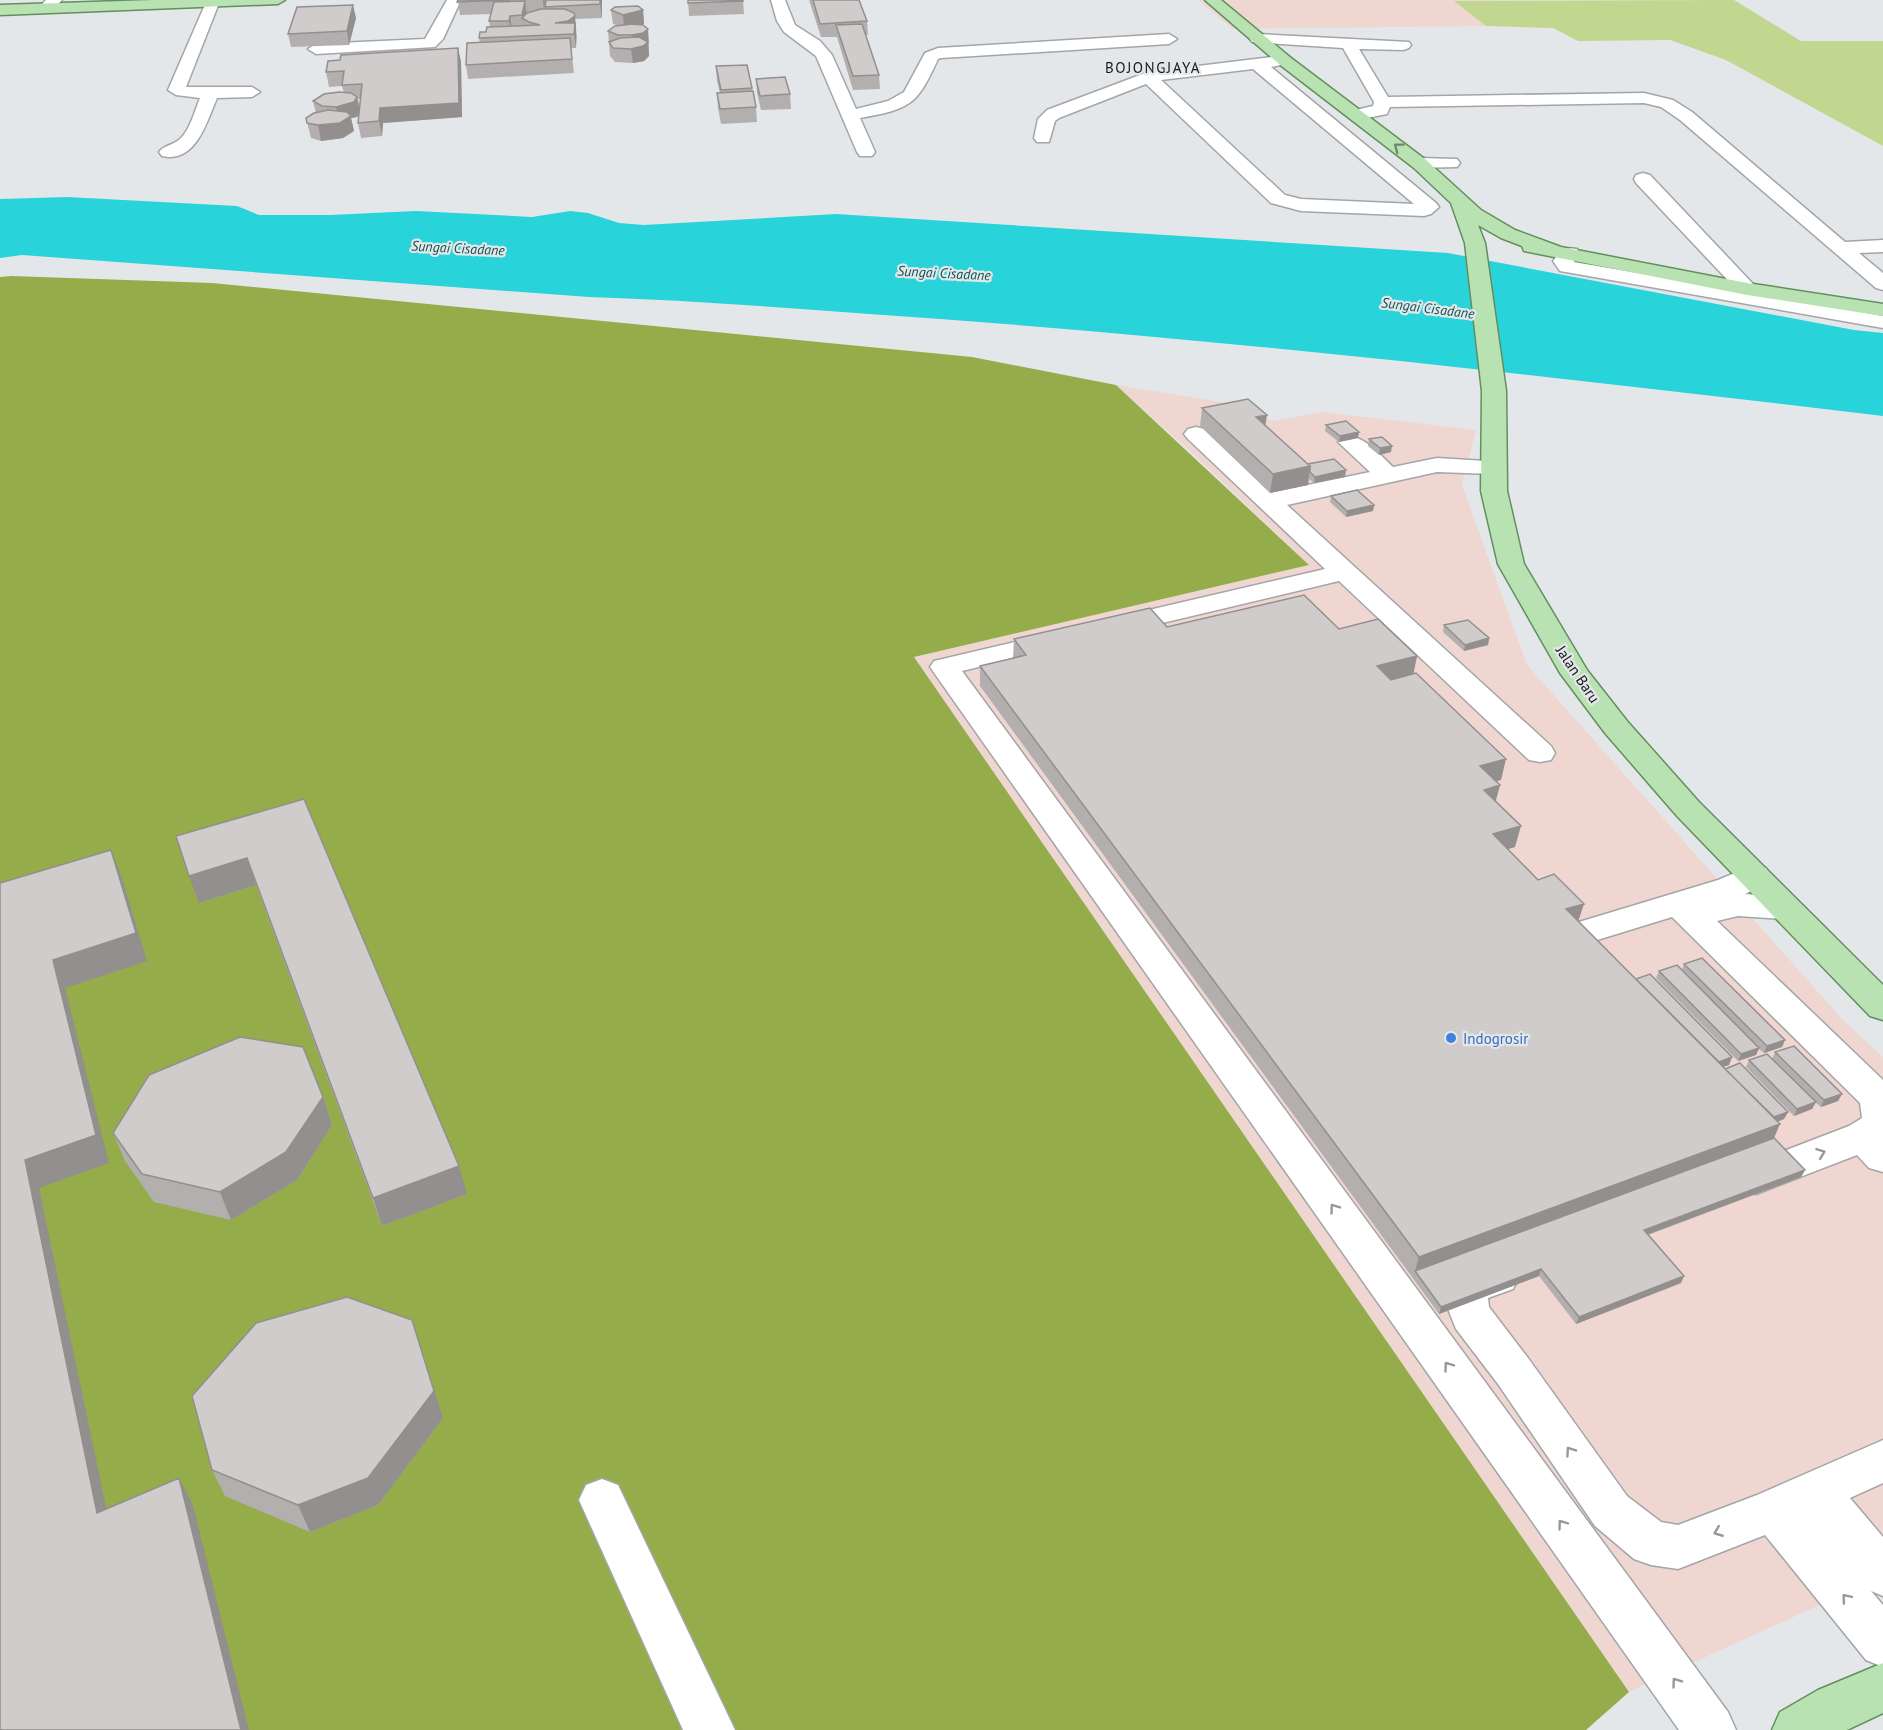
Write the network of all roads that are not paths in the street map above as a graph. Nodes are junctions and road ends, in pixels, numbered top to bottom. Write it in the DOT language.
graph roads {
  1 [pos="278,0"];
  2 [pos="454,0"];
  3 [pos="778,0"];
  4 [pos="1212,0"];
  5 [pos="212,3"];
  6 [pos="50,4"];
  7 [pos="0,10"];
  8 [pos="1169,39"];
  9 [pos="1258,39"];
  10 [pos="1348,44"];
  11 [pos="1403,45"];
  12 [pos="316,49"];
  13 [pos="1285,61"];
  14 [pos="1257,64"];
  15 [pos="1148,77"];
  16 [pos="252,92"];
  17 [pos="211,93"];
  18 [pos="1383,102"];
  19 [pos="850,115"];
  20 [pos="1357,115"];
  21 [pos="1043,138"];
  22 [pos="168,152"];
  23 [pos="866,152"];
  24 [pos="1451,163"];
  25 [pos="1420,164"];
  26 [pos="1643,178"];
  27 [pos="1459,198"];
  28 [pos="1475,246"];
  29 [pos="1883,246"];
  30 [pos="1840,248"];
  31 [pos="1561,252"];
  32 [pos="1883,284"];
  33 [pos="1746,289"];
  34 [pos="1883,309"];
  35 [pos="1883,322"];
  36 [pos="1196,434"];
  37 [pos="1350,442"];
  38 [pos="1493,467"];
  39 [pos="1388,476"];
  40 [pos="1268,501"];
  41 [pos="1345,572"];
  42 [pos="1540,753"];
  43 [pos="1754,876"];
  44 [pos="1679,904"];
  45 [pos="1785,908"];
  46 [pos="1581,933"];
  47 [pos="1883,1007"];
  48 [pos="1873,1147"];
  49 [pos="1718,1193"];
  50 [pos="1529,1265"];
  51 [pos="1883,1461"];
  52 [pos="1816,1491"];
  53 [pos="602,1500"];
  54 [pos="1773,1510"];
  55 [pos="1883,1573"];
  56 [pos="1883,1643"];
  57 [pos="1883,1688"];
  58 [pos="1839,1713"];
  59 [pos="709,1730"];
  60 [pos="1710,1730"];
  1 -- 5 [label="main road"];
  2 -- 12 [label="lane"];
  3 -- 19 [label="lane"];
  4 -- 9 [label="main road"];
  5 -- 6 [label="main road"];
  5 -- 17 [label="lane"];
  6 -- 7 [label="main road"];
  8 -- 19 [label="lane"];
  9 -- 10 [label="lane"];
  9 -- 13 [label="main road"];
  10 -- 11 [label="lane"];
  10 -- 18 [label="lane"];
  13 -- 14 [label="lane"];
  13 -- 20 [label="main road"];
  14 -- 15 [label="lane"];
  14 -- 15 [label="lane"];
  15 -- 21 [label="lane"];
  16 -- 17 [label="lane"];
  17 -- 22 [label="lane"];
  18 -- 20 [label="lane"];
  18 -- 30 [label="lane"];
  19 -- 23 [label="lane"];
  25 -- 20 [label="main road, one-way"];
  24 -- 25 [label="lane"];
  25 -- 27 [label="main road"];
  26 -- 33 [label="lane"];
  27 -- 28 [label="main road, Jalan Baru"];
  27 -- 31 [label="main road"];
  28 -- 31 [label="main road"];
  28 -- 38 [label="main road, Jalan Baru"];
  29 -- 30 [label="lane"];
  30 -- 32 [label="lane"];
  31 -- 33 [label="main road"];
  31 -- 35 [label="lane"];
  33 -- 34 [label="main road"];
  36 -- 40 [label="lane"];
  37 -- 39 [label="lane"];
  38 -- 39 [label="lane"];
  38 -- 43 [label="main road, Jalan Baru"];
  39 -- 40 [label="lane"];
  40 -- 41 [label="lane"];
  41 -- 42 [label="lane"];
  60 -- 41 [label="lane, one-way"];
  43 -- 44 [label="lane"];
  43 -- 45 [label="main road, Jalan Baru"];
  44 -- 45 [label="lane"];
  44 -- 46 [label="lane"];
  44 -- 48 [label="lane"];
  45 -- 47 [label="main road, Jalan Baru"];
  49 -- 48 [label="lane, one-way"];
  54 -- 50 [label="lane, one-way"];
  51 -- 52 [label="lane"];
  52 -- 54 [label="lane"];
  52 -- 55 [label="lane"];
  53 -- 59 [label="lane"];
  56 -- 54 [label="lane, one-way"];
  57 -- 58 [label="main road"];
}
